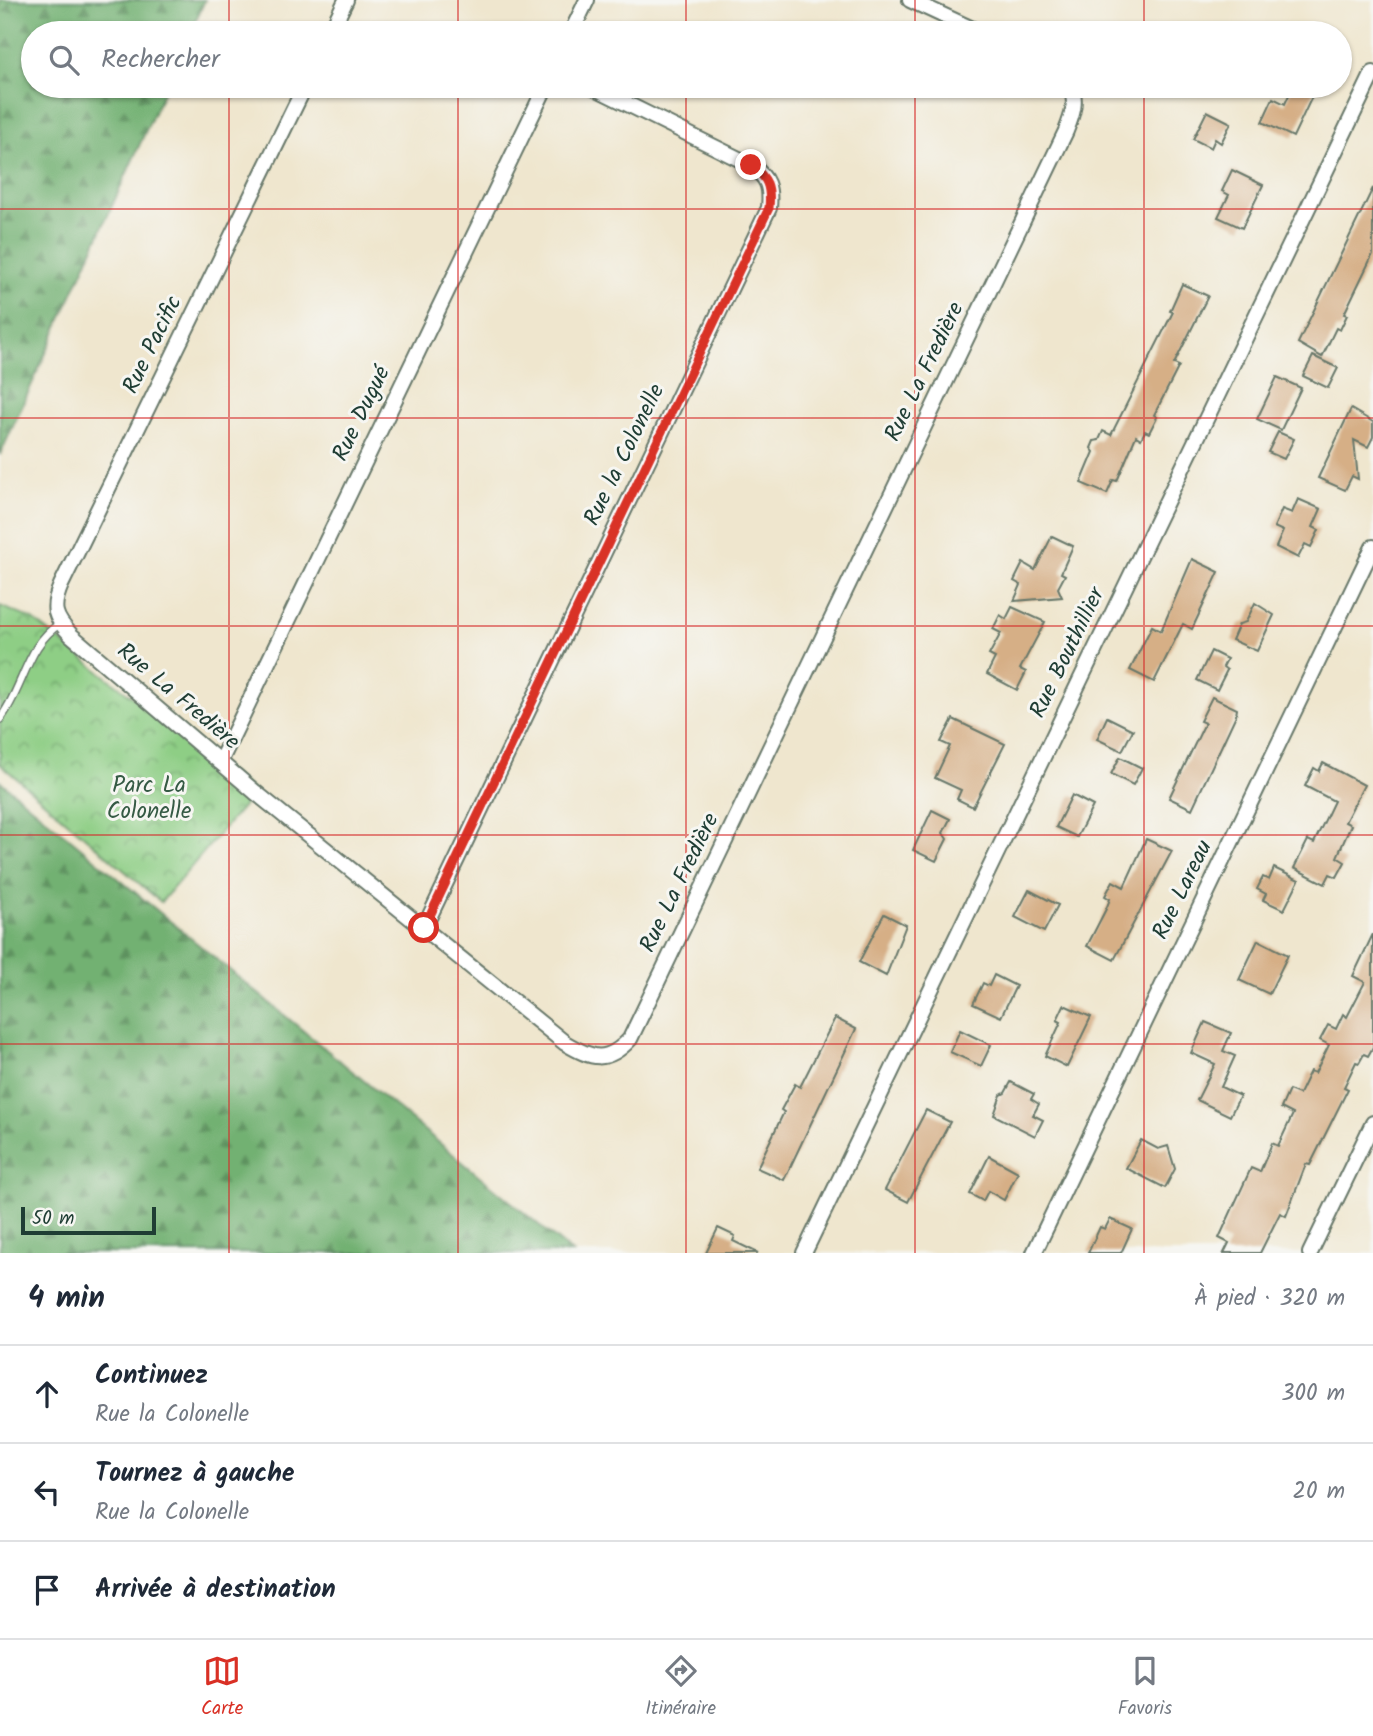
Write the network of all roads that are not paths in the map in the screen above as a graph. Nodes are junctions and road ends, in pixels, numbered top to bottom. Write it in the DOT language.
graph roads {
  1 [pos="346,0"];
  2 [pos="587,0"];
  3 [pos="910,0"];
  4 [pos="336,21"];
  5 [pos="577,21"];
  6 [pos="955,21"];
  7 [pos="1373,73"];
  8 [pos="298,98"];
  9 [pos="540,98"];
  10 [pos="615,98"];
  11 [pos="1074,98"];
  12 [pos="1373,547"];
  13 [pos="61,624"];
  14 [pos="0,719"];
  15 [pos="220,762"];
  16 [pos="424,928"];
  17 [pos="1373,1123"];
  18 [pos="804,1253"];
  19 [pos="1034,1253"];
  20 [pos="1310,1253"];
  1 -- 4 [label="street"];
  2 -- 5 [label="street"];
  3 -- 6 [label="street"];
  7 -- 18 [label="street, Rue Bouthillier"];
  8 -- 13 [label="street, Rue Pacific"];
  9 -- 15 [label="street, Rue Dugué"];
  10 -- 16 [label="street, Rue la Colonelle"];
  11 -- 16 [label="street, Rue La Fredière"];
  12 -- 19 [label="street, Rue Lareau"];
  13 -- 14 [label="lane"];
  13 -- 15 [label="street, Rue La Fredière"];
  15 -- 16 [label="street, Rue La Fredière"];
  17 -- 20 [label="street"];
}
